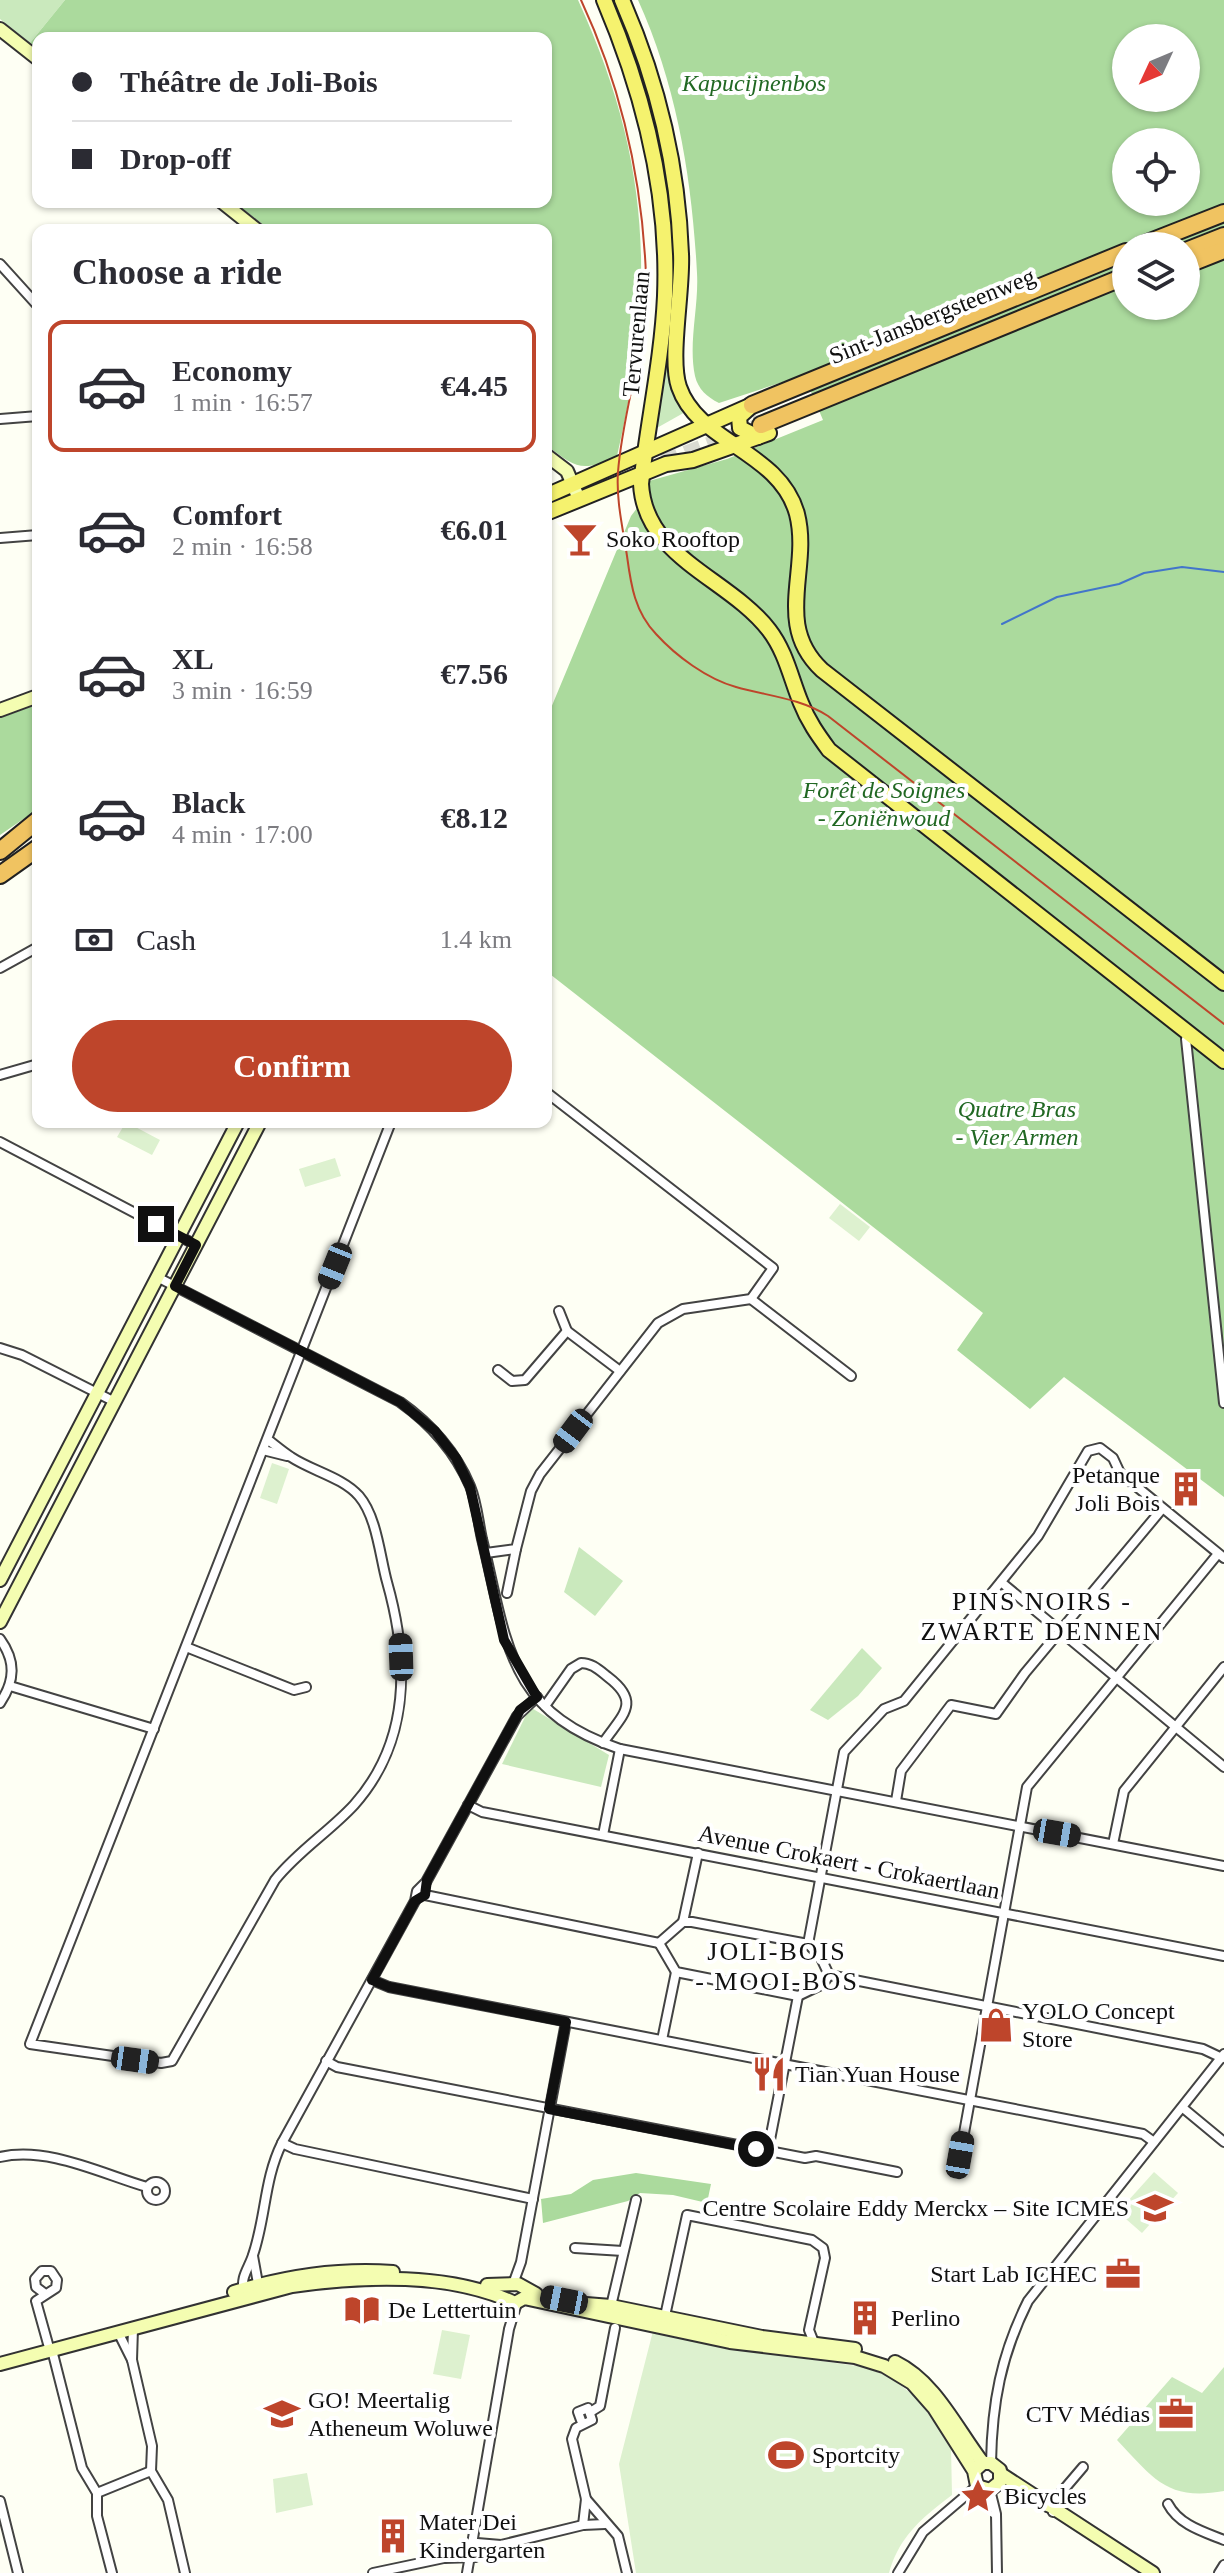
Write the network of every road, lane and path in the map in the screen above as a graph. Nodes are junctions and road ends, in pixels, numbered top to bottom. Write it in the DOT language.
graph roads {
  1 [pos="604,0"];
  2 [pos="622,0"];
  3 [pos="0,29"];
  4 [pos="32,54"];
  5 [pos="230,208"];
  6 [pos="1224,213"];
  7 [pos="250,224"];
  8 [pos="1224,224"];
  9 [pos="1176,232"];
  10 [pos="1200,233"];
  11 [pos="1224,236"];
  12 [pos="1200,245"];
  13 [pos="1224,250"];
  14 [pos="1112,259"];
  15 [pos="1200,259"];
  16 [pos="0,264"];
  17 [pos="1112,269"];
  18 [pos="1112,282"];
  19 [pos="1112,293"];
  20 [pos="32,299"];
  21 [pos="32,416"];
  22 [pos="0,419"];
  23 [pos="705,423"];
  24 [pos="759,423"];
  25 [pos="738,446"];
  26 [pos="643,454"];
  27 [pos="552,460"];
  28 [pos="666,464"];
  29 [pos="642,473"];
  30 [pos="777,476"];
  31 [pos="620,481"];
  32 [pos="576,492"];
  33 [pos="552,495"];
  34 [pos="642,499"];
  35 [pos="552,509"];
  36 [pos="32,535"];
  37 [pos="0,538"];
  38 [pos="32,698"];
  39 [pos="0,710"];
  40 [pos="32,825"];
  41 [pos="32,838"];
  42 [pos="0,851"];
  43 [pos="32,852"];
  44 [pos="0,862"];
  45 [pos="32,865"];
  46 [pos="0,875"];
  47 [pos="0,885"];
  48 [pos="32,950"];
  49 [pos="0,968"];
  50 [pos="1224,983"];
  51 [pos="1190,1034"];
  52 [pos="1224,1061"];
  53 [pos="32,1066"];
  54 [pos="0,1075"];
  55 [pos="552,1097"];
  56 [pos="235,1128"];
  57 [pos="257,1128"];
  58 [pos="389,1128"];
  59 [pos="0,1142"];
  60 [pos="180,1236"];
  61 [pos="196,1245"];
  62 [pos="157,1277"];
  63 [pos="175,1286"];
  64 [pos="751,1299"];
  65 [pos="559,1311"];
  66 [pos="567,1331"];
  67 [pos="0,1348"];
  68 [pos="302,1351"];
  69 [pos="498,1370"];
  70 [pos="620,1371"];
  71 [pos="851,1376"];
  72 [pos="97,1393"];
  73 [pos="115,1402"];
  74 [pos="1224,1403"];
  75 [pos="267,1439"];
  76 [pos="263,1450"];
  77 [pos="291,1457"];
  78 [pos="1162,1509"];
  79 [pos="516,1549"];
  80 [pos="486,1553"];
  81 [pos="1220,1557"];
  82 [pos="0,1580"];
  83 [pos="1001,1582"];
  84 [pos="507,1593"];
  85 [pos="0,1622"];
  86 [pos="1061,1629"];
  87 [pos="0,1639"];
  88 [pos="186,1647"];
  89 [pos="1224,1667"];
  90 [pos="1117,1676"];
  91 [pos="10,1686"];
  92 [pos="306,1687"];
  93 [pos="537,1697"];
  94 [pos="0,1703"];
  95 [pos="545,1706"];
  96 [pos="1175,1724"];
  97 [pos="154,1729"];
  98 [pos="603,1743"];
  99 [pos="620,1749"];
  100 [pos="1224,1767"];
  101 [pos="839,1790"];
  102 [pos="896,1801"];
  103 [pos="468,1805"];
  104 [pos="1021,1826"];
  105 [pos="603,1835"];
  106 [pos="1113,1844"];
  107 [pos="698,1853"];
  108 [pos="1224,1866"];
  109 [pos="821,1878"];
  110 [pos="426,1882"];
  111 [pos="425,1895"];
  112 [pos="415,1901"];
  113 [pos="1004,1913"];
  114 [pos="683,1922"];
  115 [pos="659,1943"];
  116 [pos="808,1944"];
  117 [pos="1224,1956"];
  118 [pos="676,1972"];
  119 [pos="829,1975"];
  120 [pos="372,1980"];
  121 [pos="798,1996"];
  122 [pos="987,2007"];
  123 [pos="566,2022"];
  124 [pos="662,2040"];
  125 [pos="1223,2056"];
  126 [pos="326,2061"];
  127 [pos="785,2064"];
  128 [pos="969,2100"];
  129 [pos="1183,2108"];
  130 [pos="549,2109"];
  131 [pos="1154,2142"];
  132 [pos="1224,2142"];
  133 [pos="282,2143"];
  134 [pos="768,2150"];
  135 [pos="960,2155"];
  136 [pos="0,2157"];
  137 [pos="897,2172"];
  138 [pos="147,2187"];
  139 [pos="533,2199"];
  140 [pos="636,2200"];
  141 [pos="575,2248"];
  142 [pos="623,2251"];
  143 [pos="253,2255"];
  144 [pos="251,2291"];
  145 [pos="44,2293"];
  146 [pos="515,2293"];
  147 [pos="611,2306"];
  148 [pos="665,2316"];
  149 [pos="133,2328"];
  150 [pos="615,2328"];
  151 [pos="118,2332"];
  152 [pos="815,2345"];
  153 [pos="50,2347"];
  154 [pos="0,2357"];
  155 [pos="132,2360"];
  156 [pos="0,2364"];
  157 [pos="992,2444"];
  158 [pos="973,2450"];
  159 [pos="983,2465"];
  160 [pos="1083,2467"];
  161 [pos="151,2471"];
  162 [pos="992,2484"];
  163 [pos="97,2493"];
  164 [pos="586,2499"];
  165 [pos="1168,2504"];
  166 [pos="1,2507"];
  167 [pos="1050,2508"];
  168 [pos="605,2524"];
  169 [pos="583,2525"];
  170 [pos="1224,2540"];
  171 [pos="471,2545"];
  172 [pos="501,2545"];
  173 [pos="444,2558"];
  174 [pos="469,2558"];
  175 [pos="1224,2565"];
  176 [pos="18,2573"];
  177 [pos="112,2573"];
  178 [pos="185,2573"];
  179 [pos="373,2573"];
  180 [pos="467,2573"];
  181 [pos="627,2573"];
  182 [pos="898,2573"];
  183 [pos="997,2573"];
  184 [pos="1146,2573"];
  185 [pos="1153,2573"];
  186 [pos="1219,2573"];
  1 -- 26 [label="main road, Tervurenlaan"];
  2 -- 23 [label="main road, Tervurenlaan"];
  3 -- 4 [label="street"];
  5 -- 7 [label="street"];
  6 -- 9 [label="highway"];
  8 -- 10 [label="highway"];
  11 -- 12 [label="highway"];
  13 -- 15 [label="highway"];
  14 -- 24 [label="highway"];
  16 -- 20 [label="street"];
  17 -- 24 [label="highway, Sint-Jansbergsteenweg"];
  18 -- 24 [label="highway, Sint-Jansbergsteenweg"];
  19 -- 24 [label="highway"];
  21 -- 22 [label="street"];
  23 -- 24 [label="main road"];
  23 -- 25 [label="main road"];
  23 -- 26 [label="main road"];
  23 -- 28 [label="main road"];
  24 -- 25 [label="main road"];
  24 -- 30 [label="main road"];
  25 -- 28 [label="main road"];
  25 -- 30 [label="main road"];
  26 -- 29 [label="main road, Tervurenlaan"];
  26 -- 32 [label="main road"];
  27 -- 32 [label="street"];
  28 -- 29 [label="main road"];
  29 -- 31 [label="main road"];
  29 -- 34 [label="main road, Tervurenlaan"];
  30 -- 50 [label="main road"];
  31 -- 32 [label="main road"];
  31 -- 34 [label="main road"];
  32 -- 33 [label="main road"];
  32 -- 35 [label="main road"];
  34 -- 51 [label="main road, Tervurenlaan"];
  36 -- 37 [label="street"];
  38 -- 39 [label="street"];
  40 -- 42 [label="highway"];
  41 -- 44 [label="highway"];
  43 -- 46 [label="highway"];
  45 -- 47 [label="highway"];
  48 -- 49 [label="street"];
  51 -- 52 [label="main road, Tervurenlaan"];
  51 -- 74 [label="street"];
  53 -- 54 [label="street"];
  55 -- 64 [label="street"];
  56 -- 60 [label="street"];
  57 -- 61 [label="street"];
  58 -- 68 [label="street"];
  59 -- 60 [label="street"];
  60 -- 61 [label="street"];
  60 -- 62 [label="street"];
  61 -- 63 [label="street"];
  62 -- 63 [label="street"];
  62 -- 72 [label="street"];
  63 -- 68 [label="street"];
  63 -- 73 [label="street"];
  64 -- 70 [label="street"];
  64 -- 71 [label="street"];
  65 -- 66 [label="street"];
  66 -- 69 [label="street"];
  66 -- 70 [label="street"];
  67 -- 72 [label="street"];
  68 -- 75 [label="street"];
  68 -- 80 [label="street"];
  70 -- 79 [label="street"];
  72 -- 73 [label="street"];
  72 -- 82 [label="street"];
  73 -- 85 [label="street"];
  75 -- 76 [label="street"];
  75 -- 77 [label="street"];
  76 -- 77 [label="street"];
  76 -- 88 [label="street"];
  77 -- 97 [label="street"];
  78 -- 81 [label="street"];
  78 -- 83 [label="street"];
  78 -- 86 [label="street"];
  79 -- 80 [label="street"];
  79 -- 84 [label="street"];
  80 -- 93 [label="street"];
  81 -- 90 [label="street"];
  83 -- 86 [label="street"];
  83 -- 101 [label="street"];
  86 -- 90 [label="street"];
  86 -- 102 [label="street"];
  87 -- 91 [label="street"];
  88 -- 92 [label="street"];
  88 -- 97 [label="street"];
  89 -- 96 [label="street"];
  90 -- 96 [label="street"];
  90 -- 104 [label="street"];
  91 -- 94 [label="street"];
  91 -- 97 [label="street"];
  93 -- 95 [label="street"];
  93 -- 103 [label="street"];
  95 -- 98 [label="street"];
  95 -- 98 [label="street"];
  96 -- 100 [label="street"];
  96 -- 106 [label="street"];
  98 -- 99 [label="street"];
  99 -- 101 [label="street"];
  99 -- 105 [label="street"];
  101 -- 102 [label="street"];
  101 -- 109 [label="street"];
  102 -- 104 [label="street"];
  103 -- 105 [label="street, Avenue Crokaert - Crokaertlaan"];
  103 -- 110 [label="street"];
  104 -- 106 [label="street"];
  104 -- 113 [label="street"];
  105 -- 107 [label="street, Avenue Crokaert - Crokaertlaan"];
  106 -- 108 [label="street"];
  107 -- 109 [label="street, Avenue Crokaert - Crokaertlaan"];
  107 -- 114 [label="street"];
  109 -- 113 [label="street, Avenue Crokaert - Crokaertlaan"];
  109 -- 116 [label="street"];
  110 -- 111 [label="street"];
  110 -- 112 [label="street"];
  111 -- 112 [label="street"];
  111 -- 115 [label="street"];
  112 -- 120 [label="street"];
  113 -- 117 [label="street, Avenue Crokaert - Crokaertlaan"];
  113 -- 122 [label="street"];
  114 -- 115 [label="street"];
  114 -- 116 [label="street"];
  115 -- 118 [label="street"];
  116 -- 119 [label="street"];
  118 -- 121 [label="street"];
  118 -- 124 [label="street"];
  119 -- 121 [label="street"];
  119 -- 122 [label="street"];
  120 -- 123 [label="street"];
  120 -- 126 [label="street"];
  121 -- 127 [label="street"];
  122 -- 125 [label="street"];
  122 -- 128 [label="street"];
  123 -- 124 [label="street"];
  123 -- 130 [label="street"];
  124 -- 127 [label="street"];
  125 -- 129 [label="street"];
  126 -- 130 [label="street"];
  126 -- 133 [label="street"];
  127 -- 128 [label="street"];
  127 -- 134 [label="street"];
  128 -- 131 [label="street"];
  128 -- 135 [label="street"];
  129 -- 131 [label="street"];
  129 -- 132 [label="street"];
  130 -- 134 [label="street"];
  130 -- 139 [label="street"];
  131 -- 157 [label="street"];
  133 -- 139 [label="street"];
  133 -- 143 [label="street"];
  134 -- 137 [label="street"];
  136 -- 138 [label="street"];
  139 -- 146 [label="street"];
  140 -- 142 [label="street"];
  141 -- 142 [label="street"];
  142 -- 147 [label="street"];
  143 -- 144 [label="street"];
  143 -- 144 [label="street"];
  144 -- 146 [label="street"];
  144 -- 149 [label="street"];
  144 -- 153 [label="street"];
  145 -- 153 [label="street"];
  146 -- 147 [label="street"];
  146 -- 159 [label="street"];
  146 -- 171 [label="street"];
  147 -- 148 [label="street"];
  148 -- 152 [label="street"];
  148 -- 152 [label="street"];
  149 -- 151 [label="street"];
  149 -- 155 [label="street"];
  150 -- 164 [label="street"];
  151 -- 153 [label="street"];
  151 -- 155 [label="street"];
  152 -- 158 [label="street"];
  153 -- 154 [label="street"];
  153 -- 156 [label="street"];
  153 -- 163 [label="street"];
  155 -- 161 [label="street"];
  157 -- 158 [label="street"];
  157 -- 159 [label="street"];
  158 -- 159 [label="street"];
  159 -- 162 [label="street"];
  159 -- 162 [label="street"];
  160 -- 167 [label="street"];
  161 -- 163 [label="street"];
  161 -- 178 [label="street"];
  162 -- 167 [label="street"];
  162 -- 182 [label="street"];
  162 -- 183 [label="street"];
  163 -- 177 [label="street"];
  164 -- 168 [label="street"];
  164 -- 169 [label="street"];
  165 -- 170 [label="street"];
  166 -- 176 [label="street"];
  167 -- 184 [label="street"];
  167 -- 185 [label="street"];
  168 -- 169 [label="street"];
  168 -- 181 [label="street"];
  169 -- 172 [label="street"];
  171 -- 172 [label="street"];
  171 -- 173 [label="street"];
  171 -- 174 [label="street"];
  172 -- 174 [label="street"];
  173 -- 174 [label="street"];
  173 -- 179 [label="street"];
  174 -- 180 [label="street"];
  175 -- 186 [label="street"];
}
